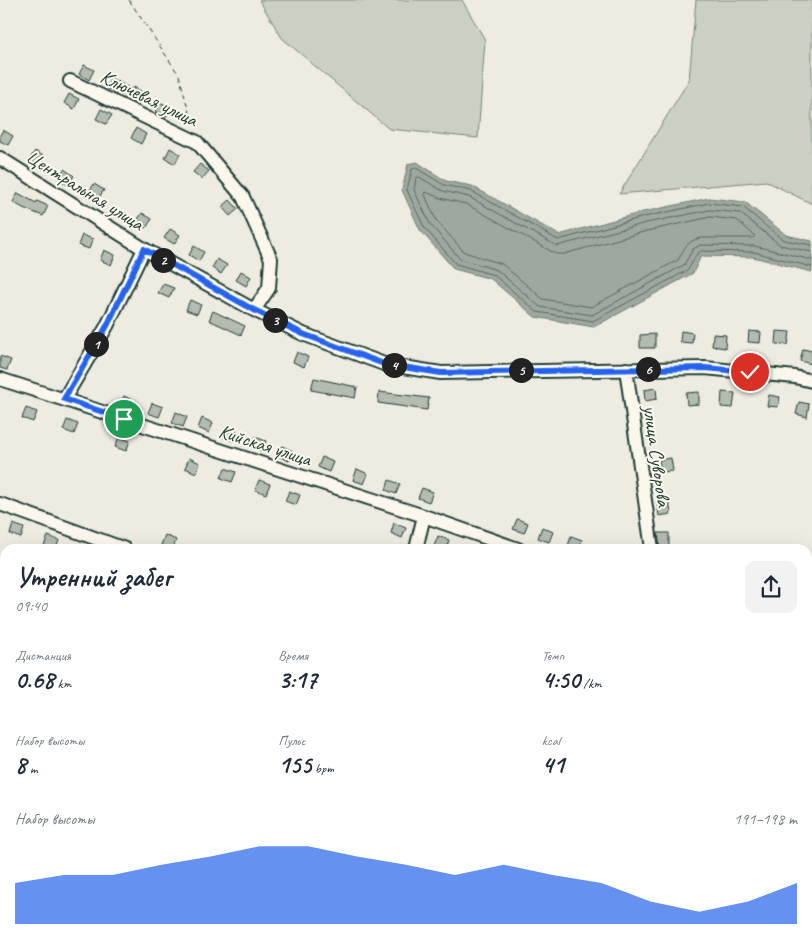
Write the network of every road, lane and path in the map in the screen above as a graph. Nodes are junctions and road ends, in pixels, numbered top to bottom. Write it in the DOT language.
graph roads {
  1 [pos="129,0"];
  2 [pos="70,81"];
  3 [pos="197,142"];
  4 [pos="0,158"];
  5 [pos="144,249"];
  6 [pos="254,310"];
  7 [pos="626,369"];
  8 [pos="0,379"];
  9 [pos="812,381"];
  10 [pos="64,399"];
  11 [pos="0,504"];
  12 [pos="424,516"];
  13 [pos="111,544"];
  14 [pos="417,544"];
  15 [pos="504,544"];
  16 [pos="651,544"];
  1 -- 3 [label="path"];
  2 -- 3 [label="street, Ключевая улица"];
  3 -- 6 [label="street, Ключевая улица"];
  4 -- 5 [label="street, Центральная улица"];
  5 -- 6 [label="street, Центральная улица"];
  5 -- 10 [label="street"];
  6 -- 7 [label="street, Центральная улица"];
  7 -- 9 [label="street, Центральная улица"];
  7 -- 16 [label="street, улица Суворова"];
  8 -- 10 [label="street, Кийская улица"];
  10 -- 12 [label="street, Кийская улица"];
  11 -- 13 [label="street"];
  12 -- 14 [label="street"];
  12 -- 15 [label="street, Кийская улица"];
}
